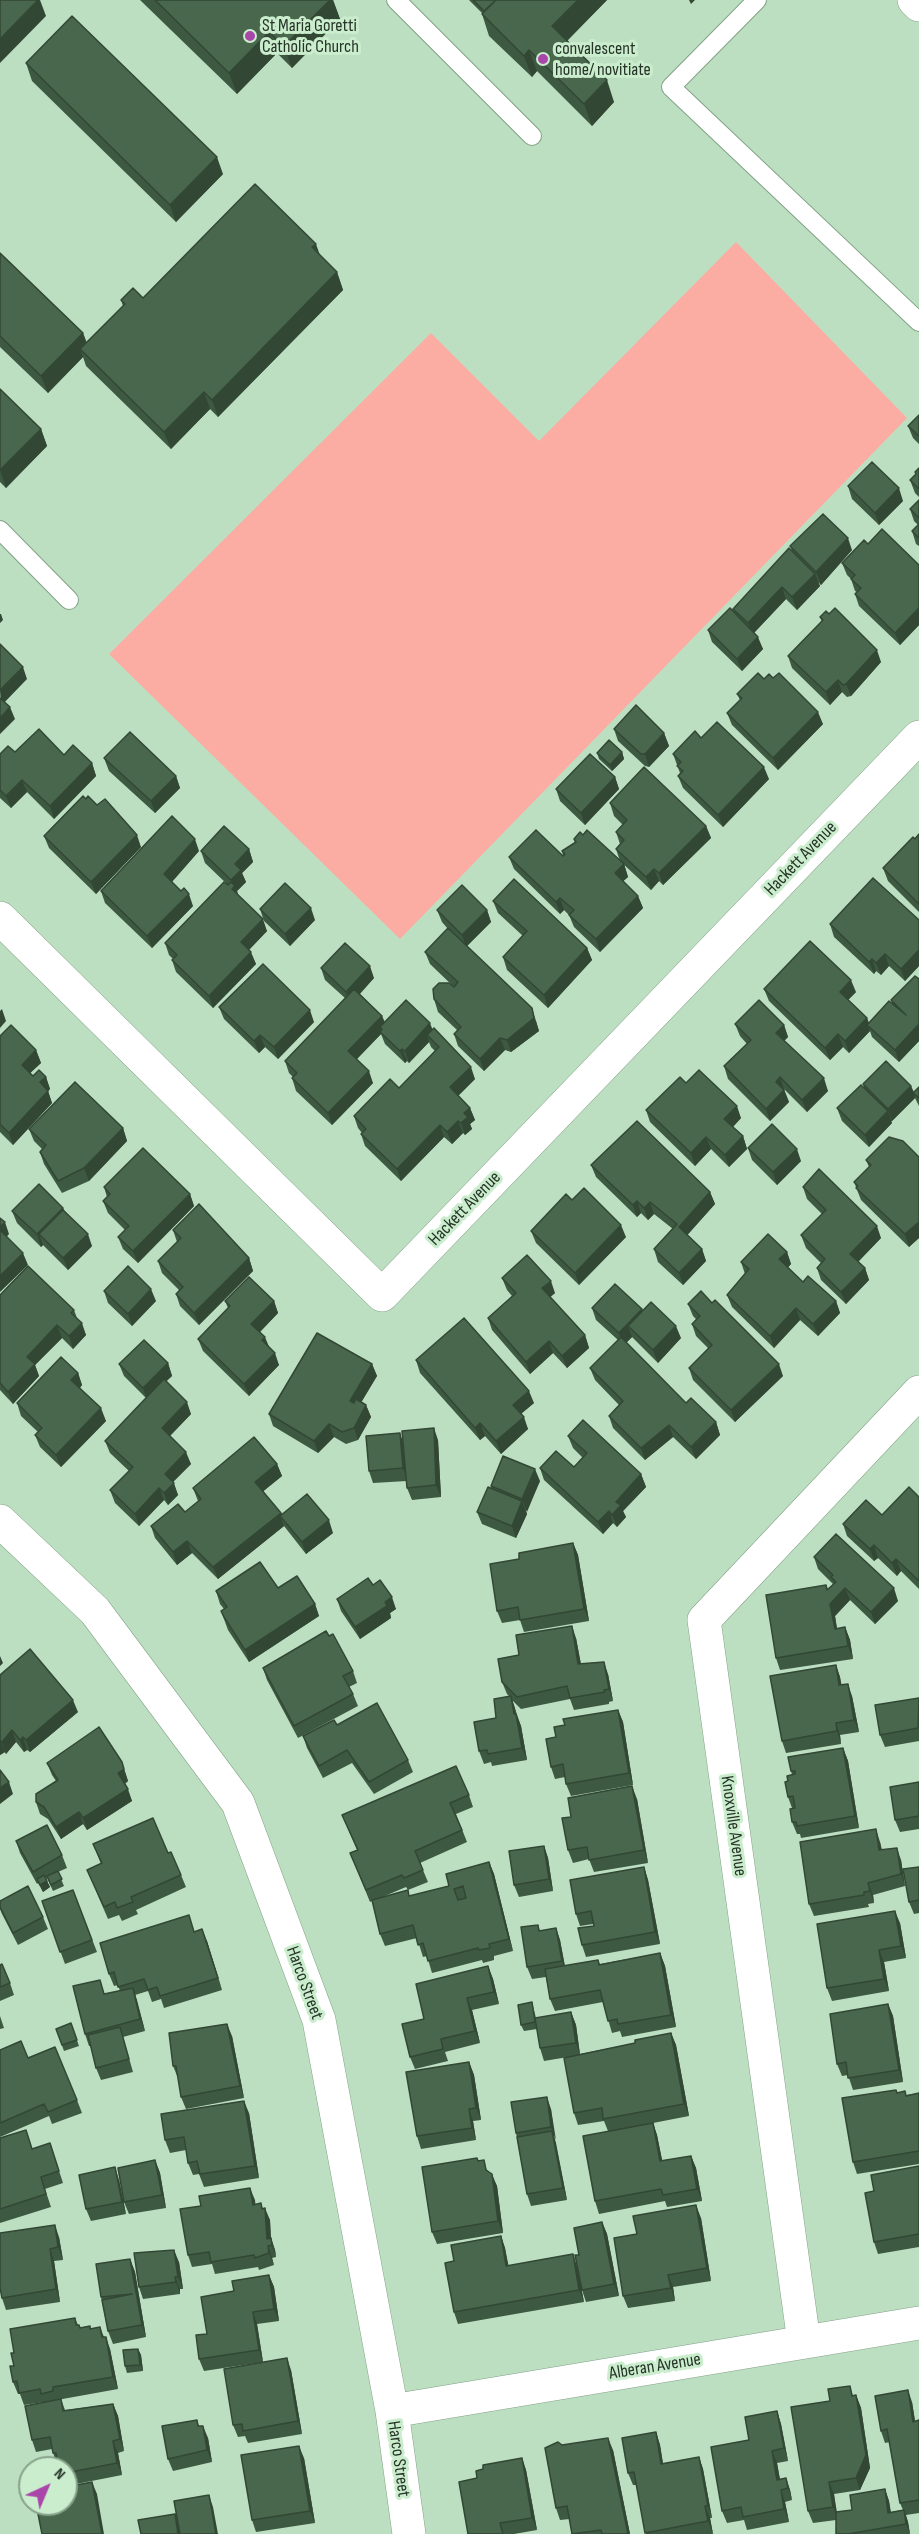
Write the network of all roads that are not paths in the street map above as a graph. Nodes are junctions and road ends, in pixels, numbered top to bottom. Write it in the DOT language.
graph roads {
  1 [pos="396,0"];
  2 [pos="757,0"];
  3 [pos="914,0"];
  4 [pos="919,5"];
  5 [pos="532,136"];
  6 [pos="919,322"];
  7 [pos="0,530"];
  8 [pos="69,600"];
  9 [pos="919,736"];
  10 [pos="0,918"];
  11 [pos="919,1392"];
  12 [pos="0,1521"];
  13 [pos="919,2323"];
  14 [pos="804,2342"];
  15 [pos="392,2411"];
  16 [pos="409,2534"];
  1 -- 5 [label="lane"];
  2 -- 6 [label="lane"];
  3 -- 4 [label="street"];
  7 -- 8 [label="lane"];
  9 -- 10 [label="street, Hackett Avenue"];
  11 -- 14 [label="street, Knoxville Avenue"];
  12 -- 15 [label="street, Harco Street"];
  13 -- 14 [label="street, Alberan Avenue"];
  14 -- 15 [label="street, Alberan Avenue"];
  15 -- 16 [label="street, Harco Street"];
}
